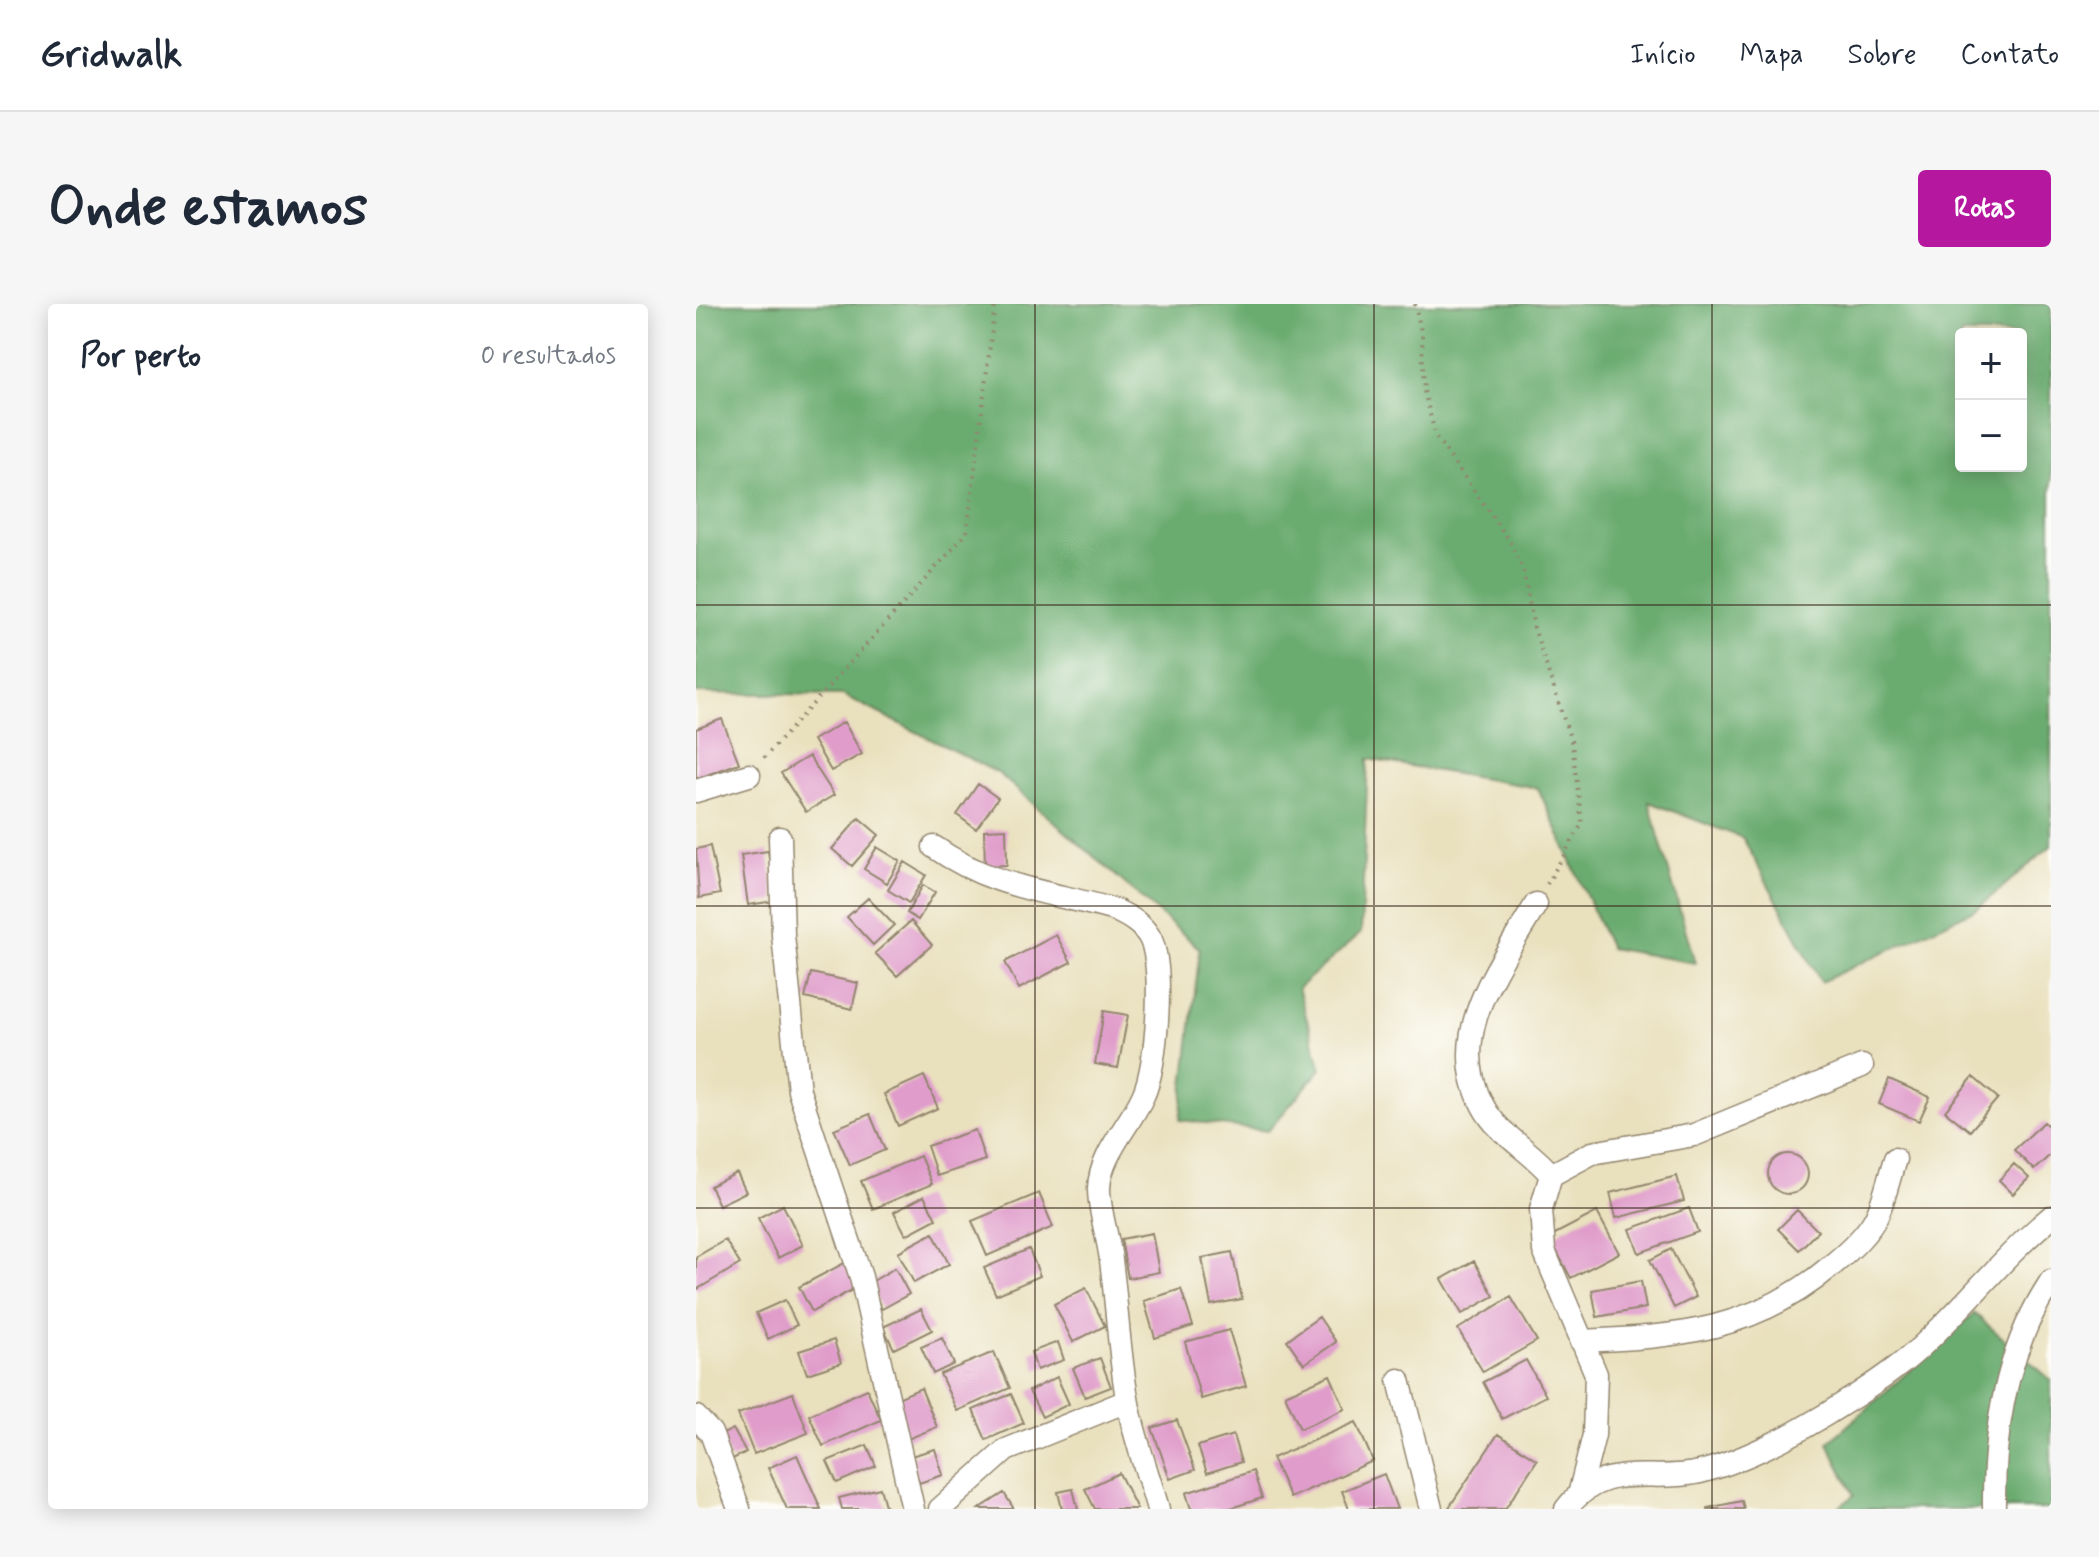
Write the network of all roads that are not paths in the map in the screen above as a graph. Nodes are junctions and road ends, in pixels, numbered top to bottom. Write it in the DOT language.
graph roads {
  1 [pos="749,775"];
  2 [pos="696,791"];
  3 [pos="780,838"];
  4 [pos="934,847"];
  5 [pos="1536,904"];
  6 [pos="1862,1066"];
  7 [pos="1895,1159"];
  8 [pos="1551,1175"];
  9 [pos="2051,1217"];
  10 [pos="2051,1281"];
  11 [pos="1581,1341"];
  12 [pos="1399,1380"];
  13 [pos="1127,1401"];
  14 [pos="696,1417"];
  15 [pos="1573,1500"];
  16 [pos="739,1509"];
  17 [pos="913,1509"];
  18 [pos="940,1509"];
  19 [pos="1158,1509"];
  20 [pos="1431,1509"];
  21 [pos="1994,1509"];
  1 -- 2 [label="street"];
  3 -- 17 [label="street"];
  4 -- 13 [label="street"];
  5 -- 8 [label="street"];
  6 -- 8 [label="street"];
  7 -- 11 [label="street"];
  8 -- 11 [label="street"];
  9 -- 15 [label="street"];
  10 -- 21 [label="street"];
  11 -- 15 [label="street"];
  12 -- 20 [label="street"];
  13 -- 18 [label="street"];
  13 -- 19 [label="street"];
  14 -- 16 [label="street"];
}
